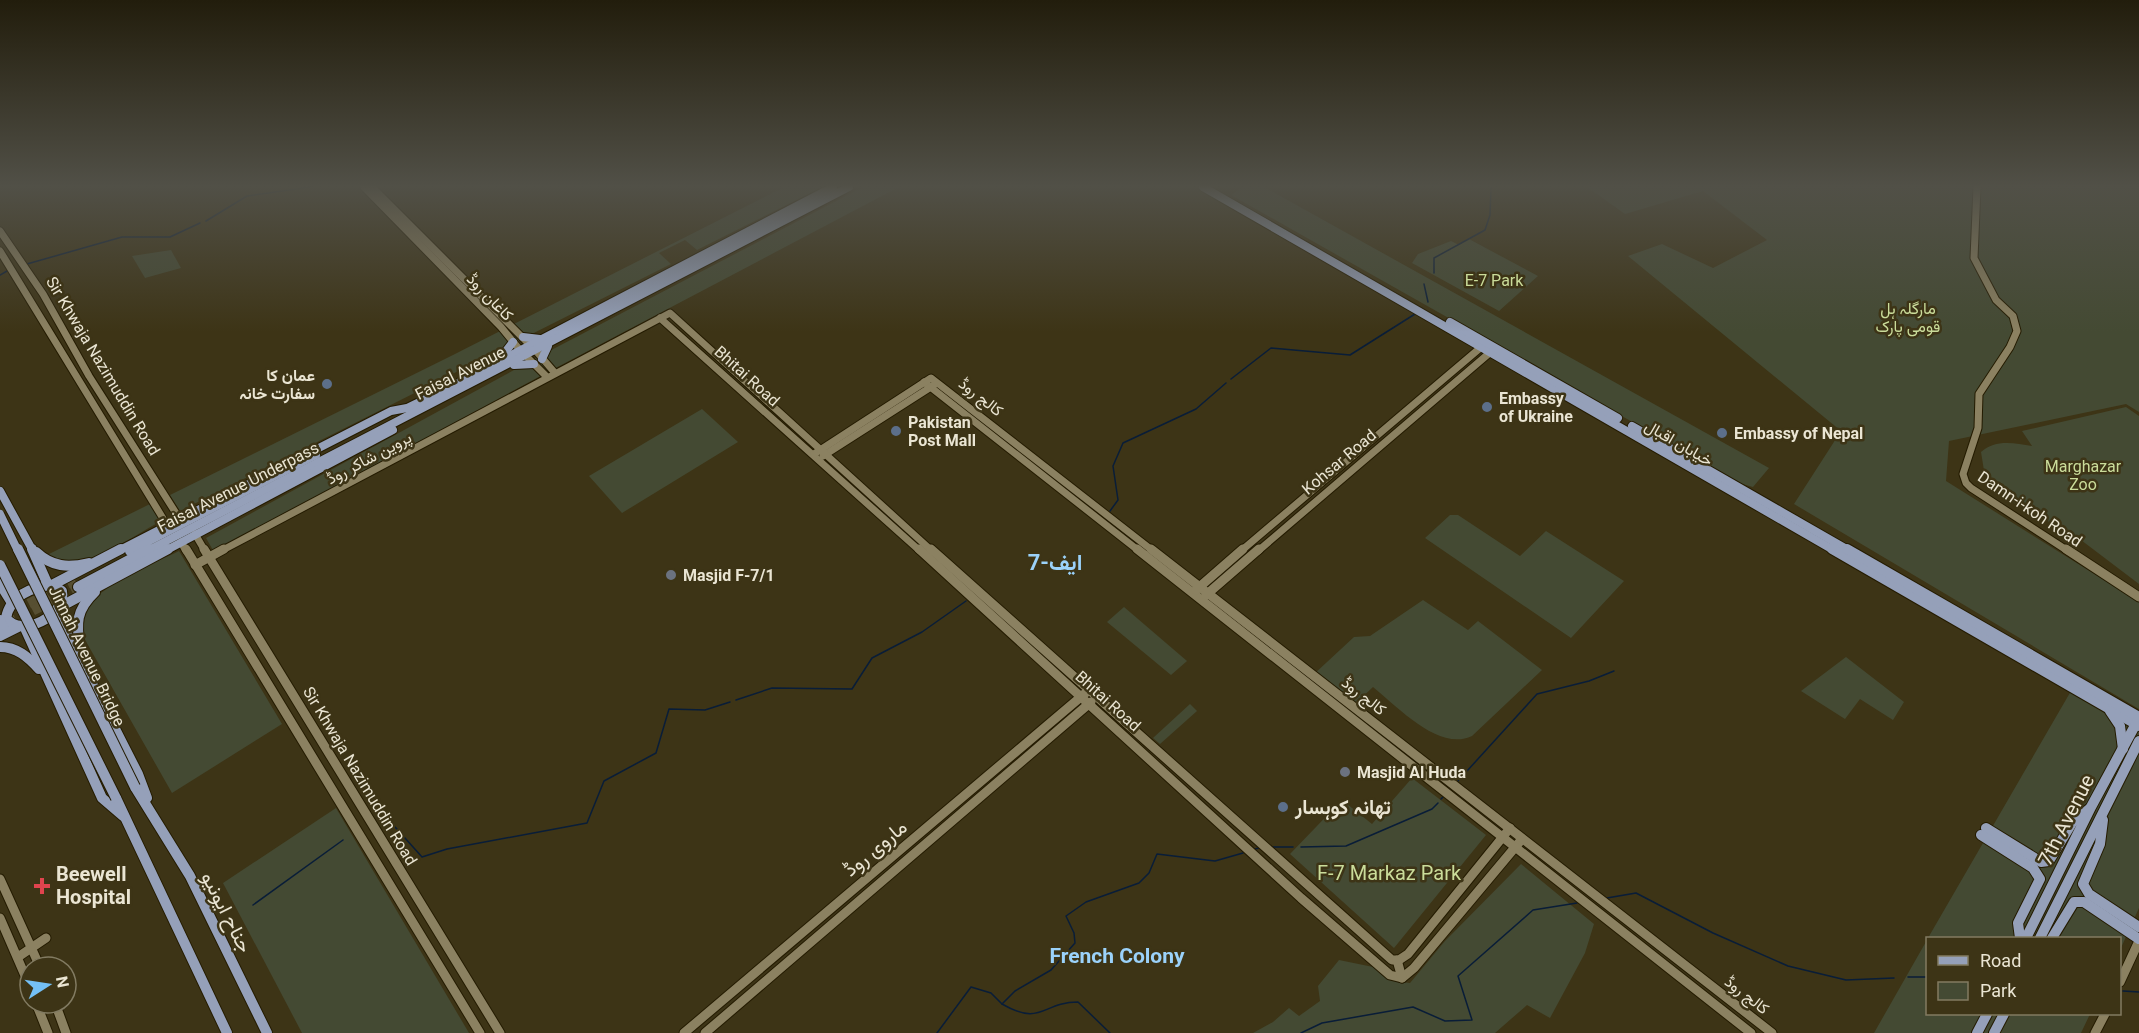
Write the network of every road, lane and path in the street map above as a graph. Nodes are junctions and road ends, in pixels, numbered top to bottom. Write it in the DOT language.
graph roads {
  1 [pos="3,235"];
  2 [pos="410,235"];
  3 [pos="421,235"];
  4 [pos="739,235"];
  5 [pos="756,235"];
  6 [pos="1289,235"];
  7 [pos="1295,235"];
  8 [pos="1975,235"];
  9 [pos="714,248"];
  10 [pos="0,251"];
  11 [pos="722,253"];
  12 [pos="700,255"];
  13 [pos="707,261"];
  14 [pos="43,294"];
  15 [pos="31,299"];
  16 [pos="670,313"];
  17 [pos="660,318"];
  18 [pos="523,337"];
  19 [pos="542,339"];
  20 [pos="513,342"];
  21 [pos="553,342"];
  22 [pos="1485,345"];
  23 [pos="533,348"];
  24 [pos="520,350"];
  25 [pos="1494,350"];
  26 [pos="526,356"];
  27 [pos="542,359"];
  28 [pos="496,362"];
  29 [pos="534,364"];
  30 [pos="504,368"];
  31 [pos="555,373"];
  32 [pos="89,376"];
  33 [pos="548,378"];
  34 [pos="80,381"];
  35 [pos="454,389"];
  36 [pos="409,411"];
  37 [pos="819,454"];
  38 [pos="855,486"];
  39 [pos="159,487"];
  40 [pos="0,491"];
  41 [pos="147,494"];
  42 [pos="0,514"];
  43 [pos="179,518"];
  44 [pos="167,525"];
  45 [pos="195,534"];
  46 [pos="181,542"];
  47 [pos="31,547"];
  48 [pos="118,552"];
  49 [pos="209,558"];
  50 [pos="0,565"];
  51 [pos="195,565"];
  52 [pos="953,568"];
  53 [pos="128,569"];
  54 [pos="944,574"];
  55 [pos="74,581"];
  56 [pos="0,584"];
  57 [pos="50,585"];
  58 [pos="1196,590"];
  59 [pos="1204,597"];
  60 [pos="2139,597"];
  61 [pos="11,604"];
  62 [pos="56,610"];
  63 [pos="0,611"];
  64 [pos="0,620"];
  65 [pos="22,626"];
  66 [pos="0,635"];
  67 [pos="0,647"];
  68 [pos="81,659"];
  69 [pos="46,676"];
  70 [pos="285,681"];
  71 [pos="271,690"];
  72 [pos="1093,694"];
  73 [pos="1081,697"];
  74 [pos="1089,705"];
  75 [pos="2107,707"];
  76 [pos="2138,721"];
  77 [pos="1026,744"];
  78 [pos="2138,745"];
  79 [pos="2123,749"];
  80 [pos="1034,752"];
  81 [pos="975,786"];
  82 [pos="984,795"];
  83 [pos="2091,807"];
  84 [pos="1222,808"];
  85 [pos="151,810"];
  86 [pos="2104,813"];
  87 [pos="1214,816"];
  88 [pos="128,821"];
  89 [pos="929,826"];
  90 [pos="1510,828"];
  91 [pos="937,834"];
  92 [pos="1502,837"];
  93 [pos="1522,838"];
  94 [pos="1514,848"];
  95 [pos="881,867"];
  96 [pos="888,875"];
  97 [pos="0,879"];
  98 [pos="822,917"];
  99 [pos="0,919"];
  100 [pos="831,927"];
  101 [pos="2139,927"];
  102 [pos="2020,937"];
  103 [pos="2027,937"];
  104 [pos="2041,937"];
  105 [pos="2053,937"];
  106 [pos="46,938"];
  107 [pos="2139,940"];
  108 [pos="32,947"];
  109 [pos="21,955"];
  110 [pos="35,955"];
  111 [pos="18,957"];
  112 [pos="1397,960"];
  113 [pos="762,968"];
  114 [pos="771,978"];
  115 [pos="1402,978"];
  116 [pos="2121,980"];
  117 [pos="41,1015"];
  118 [pos="59,1015"];
  119 [pos="1986,1015"];
  120 [pos="2003,1015"];
  121 [pos="2104,1015"];
  122 [pos="48,1033"];
  123 [pos="66,1033"];
  124 [pos="227,1033"];
  125 [pos="267,1033"];
  126 [pos="480,1033"];
  127 [pos="500,1033"];
  128 [pos="684,1033"];
  129 [pos="705,1033"];
  130 [pos="1751,1033"];
  131 [pos="1772,1033"];
  132 [pos="1977,1033"];
  133 [pos="1994,1033"];
  134 [pos="2095,1033"];
  1 -- 14 [label="street, Sir Khwaja Nazimuddin Road"];
  2 -- 20 [label="street, کاغان روڈ"];
  3 -- 18 [label="street, کاغان روڈ"];
  4 -- 9 [label="main road, Faisal Avenue"];
  5 -- 11 [label="main road, Faisal Avenue"];
  6 -- 22 [label="main road, خیابان اقبال"];
  7 -- 22 [label="main road, خیابان اقبال"];
  8 -- 60 [label="street, Damn-i-koh Road"];
  9 -- 11 [label="main road"];
  9 -- 12 [label="main road, Faisal Avenue"];
  10 -- 15 [label="street, Sir Khwaja Nazimuddin Road"];
  11 -- 13 [label="main road, Faisal Avenue"];
  12 -- 13 [label="main road"];
  12 -- 19 [label="main road, Faisal Avenue"];
  13 -- 21 [label="main road, Faisal Avenue"];
  14 -- 15 [label="street"];
  14 -- 32 [label="street, Sir Khwaja Nazimuddin Road"];
  15 -- 34 [label="street, Sir Khwaja Nazimuddin Road"];
  16 -- 17 [label="street, پروین شاکر روڈ"];
  16 -- 37 [label="street, Bhitai Road"];
  17 -- 31 [label="street, پروین شاکر روڈ"];
  17 -- 37 [label="street, Bhitai Road"];
  18 -- 19 [label="main road"];
  18 -- 23 [label="street, کاغان روڈ"];
  19 -- 23 [label="main road, Faisal Avenue"];
  20 -- 24 [label="street, کاغان روڈ"];
  20 -- 28 [label="main road"];
  21 -- 23 [label="main road, Faisal Avenue"];
  21 -- 27 [label="main road"];
  22 -- 25 [label="main road, خیابان اقبال"];
  22 -- 58 [label="street, Kohsar Road"];
  23 -- 24 [label="main road, Faisal Avenue"];
  23 -- 26 [label="main road, Faisal Avenue"];
  23 -- 27 [label="street, کاغان روڈ"];
  24 -- 28 [label="main road, Faisal Avenue"];
  25 -- 59 [label="street, Kohsar Road"];
  25 -- 75 [label="main road, خیابان اقبال"];
  25 -- 76 [label="main road, خیابان اقبال"];
  26 -- 29 [label="street"];
  26 -- 30 [label="main road, Faisal Avenue"];
  27 -- 31 [label="street, کاغان روڈ"];
  28 -- 35 [label="main road, Faisal Avenue"];
  29 -- 30 [label="main road"];
  29 -- 33 [label="street"];
  30 -- 35 [label="main road, Faisal Avenue"];
  31 -- 33 [label="street, پروین شاکر روڈ"];
  32 -- 34 [label="street"];
  32 -- 39 [label="street, Sir Khwaja Nazimuddin Road"];
  33 -- 49 [label="street, پروین شاکر روڈ"];
  34 -- 41 [label="street, Sir Khwaja Nazimuddin Road"];
  35 -- 36 [label="main road, Faisal Avenue"];
  36 -- 43 [label="main road, Faisal Avenue"];
  36 -- 45 [label="main road, Faisal Avenue"];
  36 -- 55 [label="main road, Faisal Avenue Underpass"];
  37 -- 38 [label="street, Bhitai Road"];
  37 -- 58 [label="street, کالج روڈ"];
  38 -- 52 [label="street, Bhitai Road"];
  38 -- 54 [label="street, Bhitai Road"];
  39 -- 41 [label="street"];
  39 -- 43 [label="street, Sir Khwaja Nazimuddin Road"];
  40 -- 47 [label="main road"];
  41 -- 44 [label="street, Sir Khwaja Nazimuddin Road"];
  42 -- 85 [label="main road, Jinnah Avenue Bridge, bridge"];
  43 -- 44 [label="main road, Faisal Avenue"];
  44 -- 48 [label="main road, Faisal Avenue"];
  45 -- 46 [label="main road, Faisal Avenue"];
  45 -- 49 [label="street, Sir Khwaja Nazimuddin Road"];
  46 -- 51 [label="street, Sir Khwaja Nazimuddin Road"];
  46 -- 53 [label="main road, Faisal Avenue"];
  47 -- 48 [label="main road"];
  47 -- 57 [label="main road"];
  48 -- 55 [label="main road, Faisal Avenue"];
  49 -- 51 [label="street, پروین شاکر روڈ"];
  49 -- 70 [label="street, Sir Khwaja Nazimuddin Road"];
  50 -- 88 [label="main road, bridge"];
  51 -- 71 [label="street, Sir Khwaja Nazimuddin Road"];
  52 -- 54 [label="street"];
  52 -- 72 [label="street, Bhitai Road"];
  53 -- 55 [label="main road"];
  53 -- 62 [label="main road, Faisal Avenue"];
  53 -- 68 [label="main road"];
  54 -- 73 [label="street, Bhitai Road"];
  55 -- 57 [label="main road, Faisal Avenue"];
  56 -- 61 [label="main road"];
  57 -- 61 [label="main road"];
  57 -- 62 [label="main road"];
  58 -- 59 [label="street, کالج روڈ"];
  59 -- 90 [label="street, کالج روڈ"];
  59 -- 92 [label="street, کالج روڈ"];
  61 -- 63 [label="main road"];
  61 -- 65 [label="main road"];
  62 -- 65 [label="main road"];
  62 -- 68 [label="main road"];
  64 -- 66 [label="main road"];
  65 -- 66 [label="main road"];
  65 -- 69 [label="main road"];
  67 -- 69 [label="main road"];
  68 -- 85 [label="main road"];
  69 -- 88 [label="main road"];
  70 -- 71 [label="street"];
  70 -- 127 [label="street, Sir Khwaja Nazimuddin Road"];
  71 -- 126 [label="street, Sir Khwaja Nazimuddin Road"];
  72 -- 73 [label="street, ماروی روڈ"];
  72 -- 74 [label="street, ماروی روڈ"];
  72 -- 84 [label="street, Bhitai Road"];
  73 -- 74 [label="street, Bhitai Road"];
  73 -- 77 [label="street, ماروی روڈ"];
  74 -- 80 [label="street, ماروی روڈ"];
  74 -- 87 [label="street, Bhitai Road"];
  75 -- 76 [label="main road, خیابان اقبال"];
  75 -- 79 [label="main road"];
  76 -- 79 [label="main road, 7th Avenue"];
  77 -- 80 [label="street"];
  77 -- 81 [label="street, ماروی روڈ"];
  78 -- 86 [label="main road, 7th Avenue"];
  79 -- 83 [label="main road, 7th Avenue"];
  80 -- 82 [label="street, ماروی روڈ"];
  81 -- 82 [label="street"];
  81 -- 89 [label="street, ماروی روڈ"];
  82 -- 91 [label="street, ماروی روڈ"];
  83 -- 102 [label="main road"];
  83 -- 103 [label="main road, 7th Avenue"];
  84 -- 87 [label="street"];
  84 -- 112 [label="street, Bhitai Road"];
  85 -- 125 [label="main road, جناح ایونیو"];
  86 -- 101 [label="main road"];
  86 -- 104 [label="main road, 7th Avenue"];
  87 -- 115 [label="street, Bhitai Road"];
  88 -- 124 [label="main road"];
  89 -- 91 [label="street"];
  89 -- 95 [label="street, ماروی روڈ"];
  90 -- 92 [label="street"];
  90 -- 93 [label="street, کالج روڈ"];
  91 -- 96 [label="street, ماروی روڈ"];
  92 -- 94 [label="street, کالج روڈ"];
  92 -- 112 [label="street"];
  93 -- 94 [label="street"];
  93 -- 131 [label="street, کالج روڈ"];
  94 -- 115 [label="street"];
  94 -- 130 [label="street, کالج روڈ"];
  95 -- 96 [label="street"];
  95 -- 98 [label="street, ماروی روڈ"];
  96 -- 100 [label="street, ماروی روڈ"];
  97 -- 108 [label="street"];
  98 -- 100 [label="street"];
  98 -- 113 [label="street, ماروی روڈ"];
  99 -- 111 [label="street"];
  100 -- 114 [label="street, ماروی روڈ"];
  105 -- 107 [label="main road"];
  106 -- 108 [label="street"];
  107 -- 116 [label="street"];
  108 -- 109 [label="street"];
  108 -- 110 [label="street"];
  112 -- 115 [label="street"];
  113 -- 114 [label="street"];
  113 -- 128 [label="street, ماروی روڈ"];
  114 -- 129 [label="street, ماروی روڈ"];
  117 -- 122 [label="street"];
  118 -- 123 [label="street"];
  119 -- 132 [label="main road"];
  120 -- 133 [label="main road"];
  121 -- 134 [label="street"];
}
